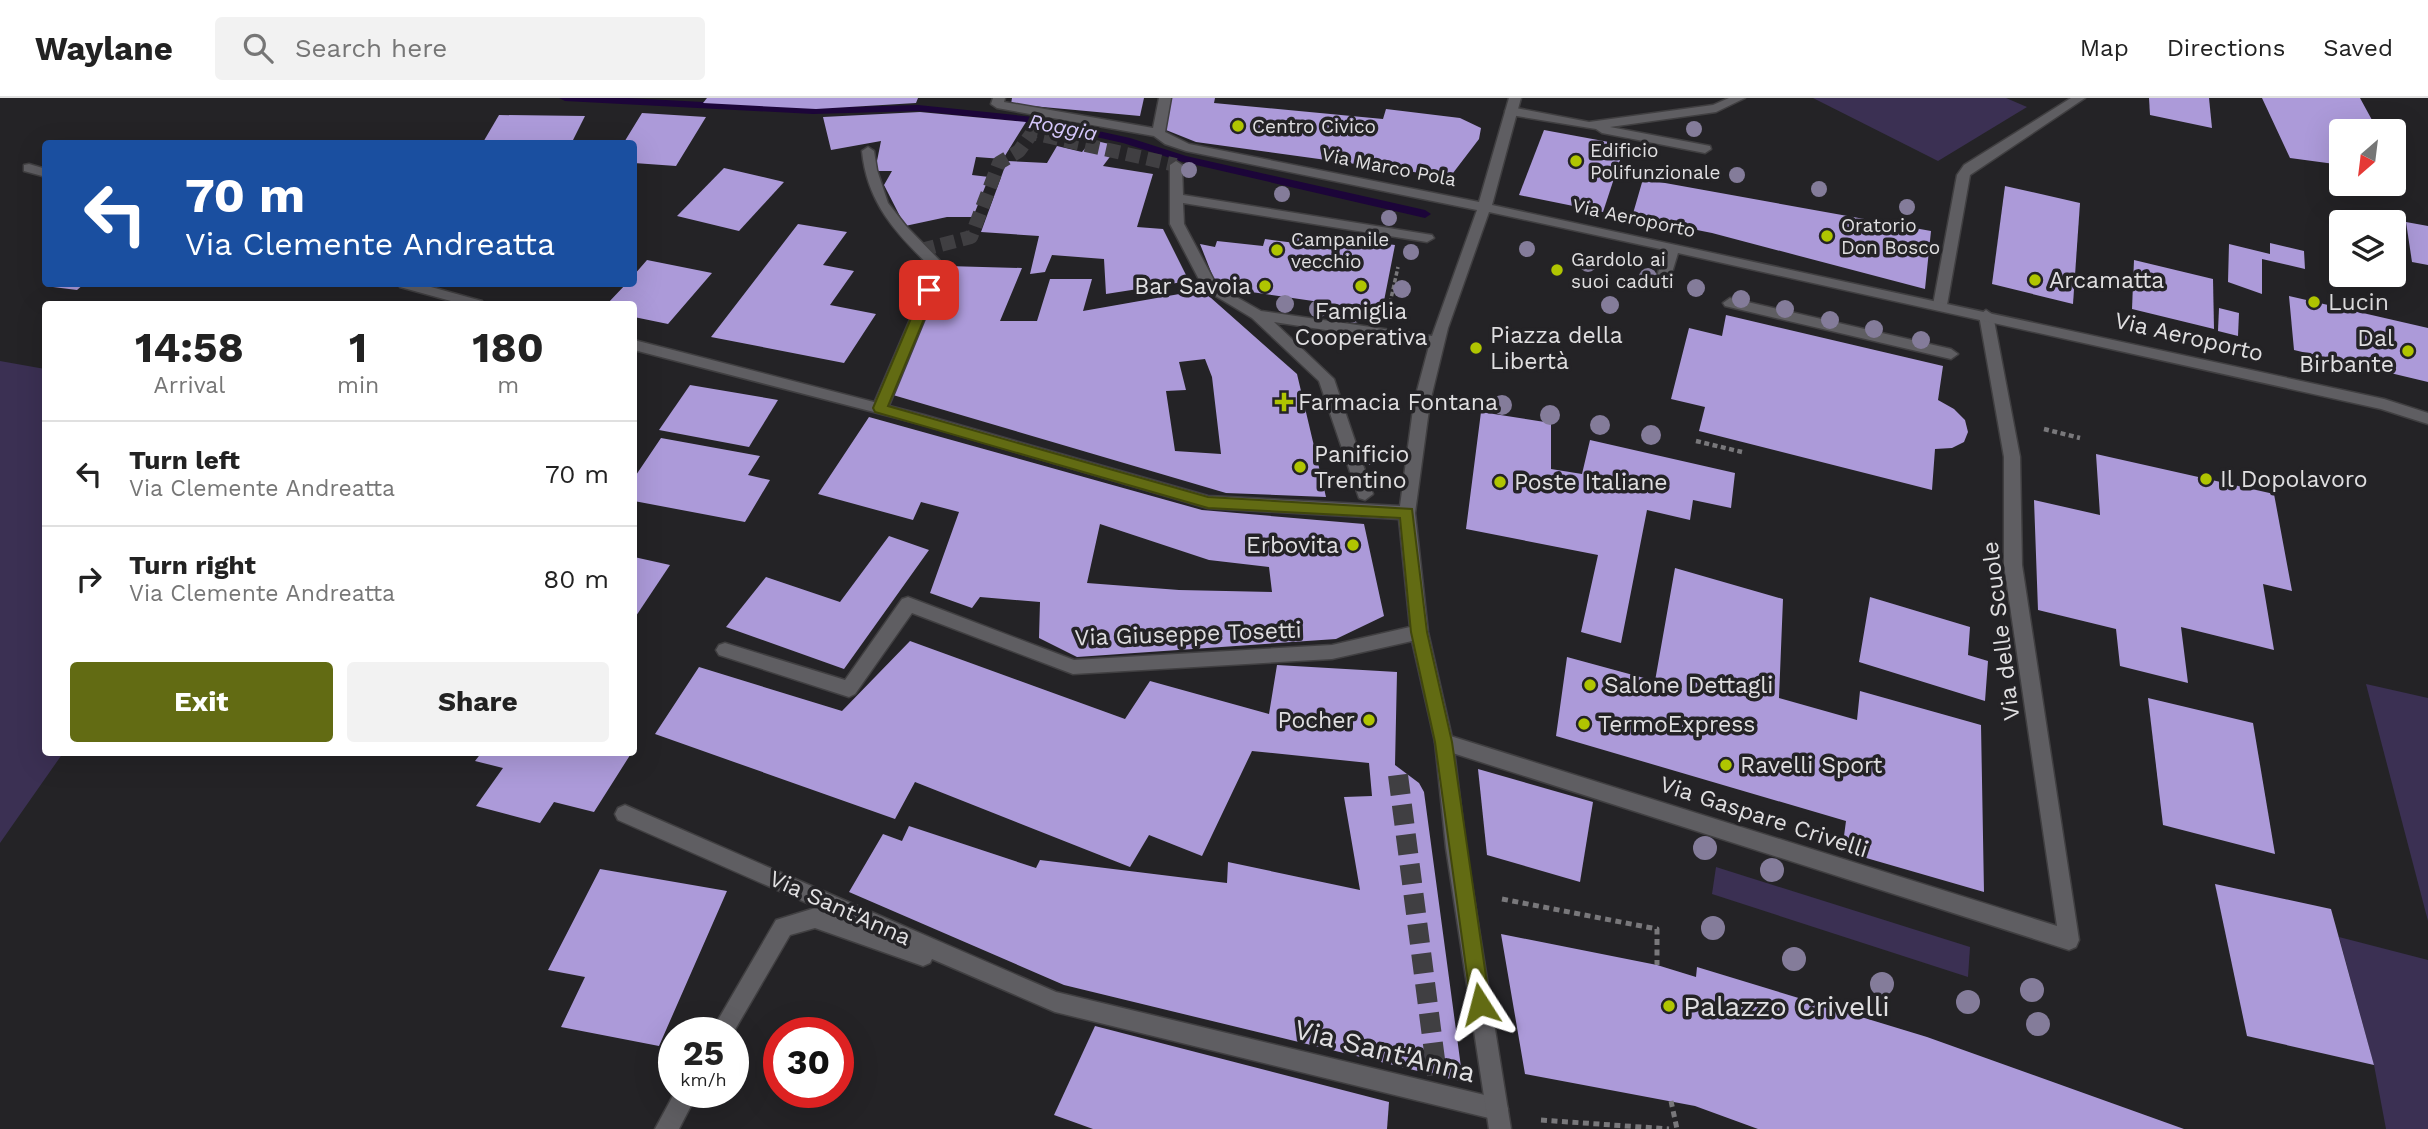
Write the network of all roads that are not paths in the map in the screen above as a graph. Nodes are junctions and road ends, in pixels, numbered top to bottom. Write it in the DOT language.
graph roads {
  1 [pos="999,98"];
  2 [pos="1165,98"];
  3 [pos="1738,98"];
  4 [pos="2079,98"];
  5 [pos="1513,105"];
  6 [pos="1588,126"];
  7 [pos="1158,133"];
  8 [pos="1705,149"];
  9 [pos="868,151"];
  10 [pos="1176,165"];
  11 [pos="29,168"];
  12 [pos="42,172"];
  13 [pos="1177,198"];
  14 [pos="1485,205"];
  15 [pos="1427,238"];
  16 [pos="1674,247"];
  17 [pos="1664,276"];
  18 [pos="416,287"];
  19 [pos="466,301"];
  20 [pos="1730,303"];
  21 [pos="1940,305"];
  22 [pos="1256,315"];
  23 [pos="1986,315"];
  24 [pos="1438,342"];
  25 [pos="637,346"];
  26 [pos="1951,354"];
  27 [pos="880,408"];
  28 [pos="2428,419"];
  29 [pos="1365,494"];
  30 [pos="1407,513"];
  31 [pos="1419,632"];
  32 [pos="725,650"];
  33 [pos="1444,742"];
  34 [pos="625,814"];
  35 [pos="2069,940"];
  36 [pos="1055,1002"];
  37 [pos="731,1017"];
  38 [pos="678,1108"];
  39 [pos="1498,1119"];
  40 [pos="666,1129"];
  1 -- 7 [label="street, Via Marco Pola"];
  2 -- 7 [label="street"];
  3 -- 6 [label="street"];
  4 -- 21 [label="street"];
  5 -- 6 [label="street"];
  5 -- 14 [label="street"];
  6 -- 8 [label="street"];
  7 -- 14 [label="street, Via Marco Pola"];
  9 -- 27 [label="street"];
  10 -- 13 [label="street"];
  11 -- 12 [label="street"];
  13 -- 15 [label="street"];
  13 -- 22 [label="street"];
  14 -- 16 [label="street, Via Aeroporto"];
  14 -- 24 [label="street"];
  16 -- 17 [label="street"];
  16 -- 21 [label="street, Via Aeroporto"];
  18 -- 19 [label="street"];
  20 -- 26 [label="street"];
  21 -- 23 [label="street, Via Aeroporto"];
  22 -- 24 [label="street"];
  22 -- 29 [label="street"];
  23 -- 28 [label="street, Via Aeroporto"];
  23 -- 35 [label="street, Via delle Scuole"];
  24 -- 30 [label="street"];
  25 -- 27 [label="street"];
  27 -- 30 [label="street"];
  30 -- 31 [label="street, Via Sant'Anna"];
  31 -- 32 [label="street, Via Giuseppe Tosetti"];
  31 -- 33 [label="street, Via Sant'Anna"];
  33 -- 35 [label="street, Via Gaspare Crivelli"];
  33 -- 39 [label="street, Via Sant'Anna"];
  34 -- 36 [label="street, Via Sant'Anna"];
  36 -- 37 [label="street, Via Sant'Anna"];
  36 -- 39 [label="street, Via Sant'Anna"];
  38 -- 40 [label="street"];
}
